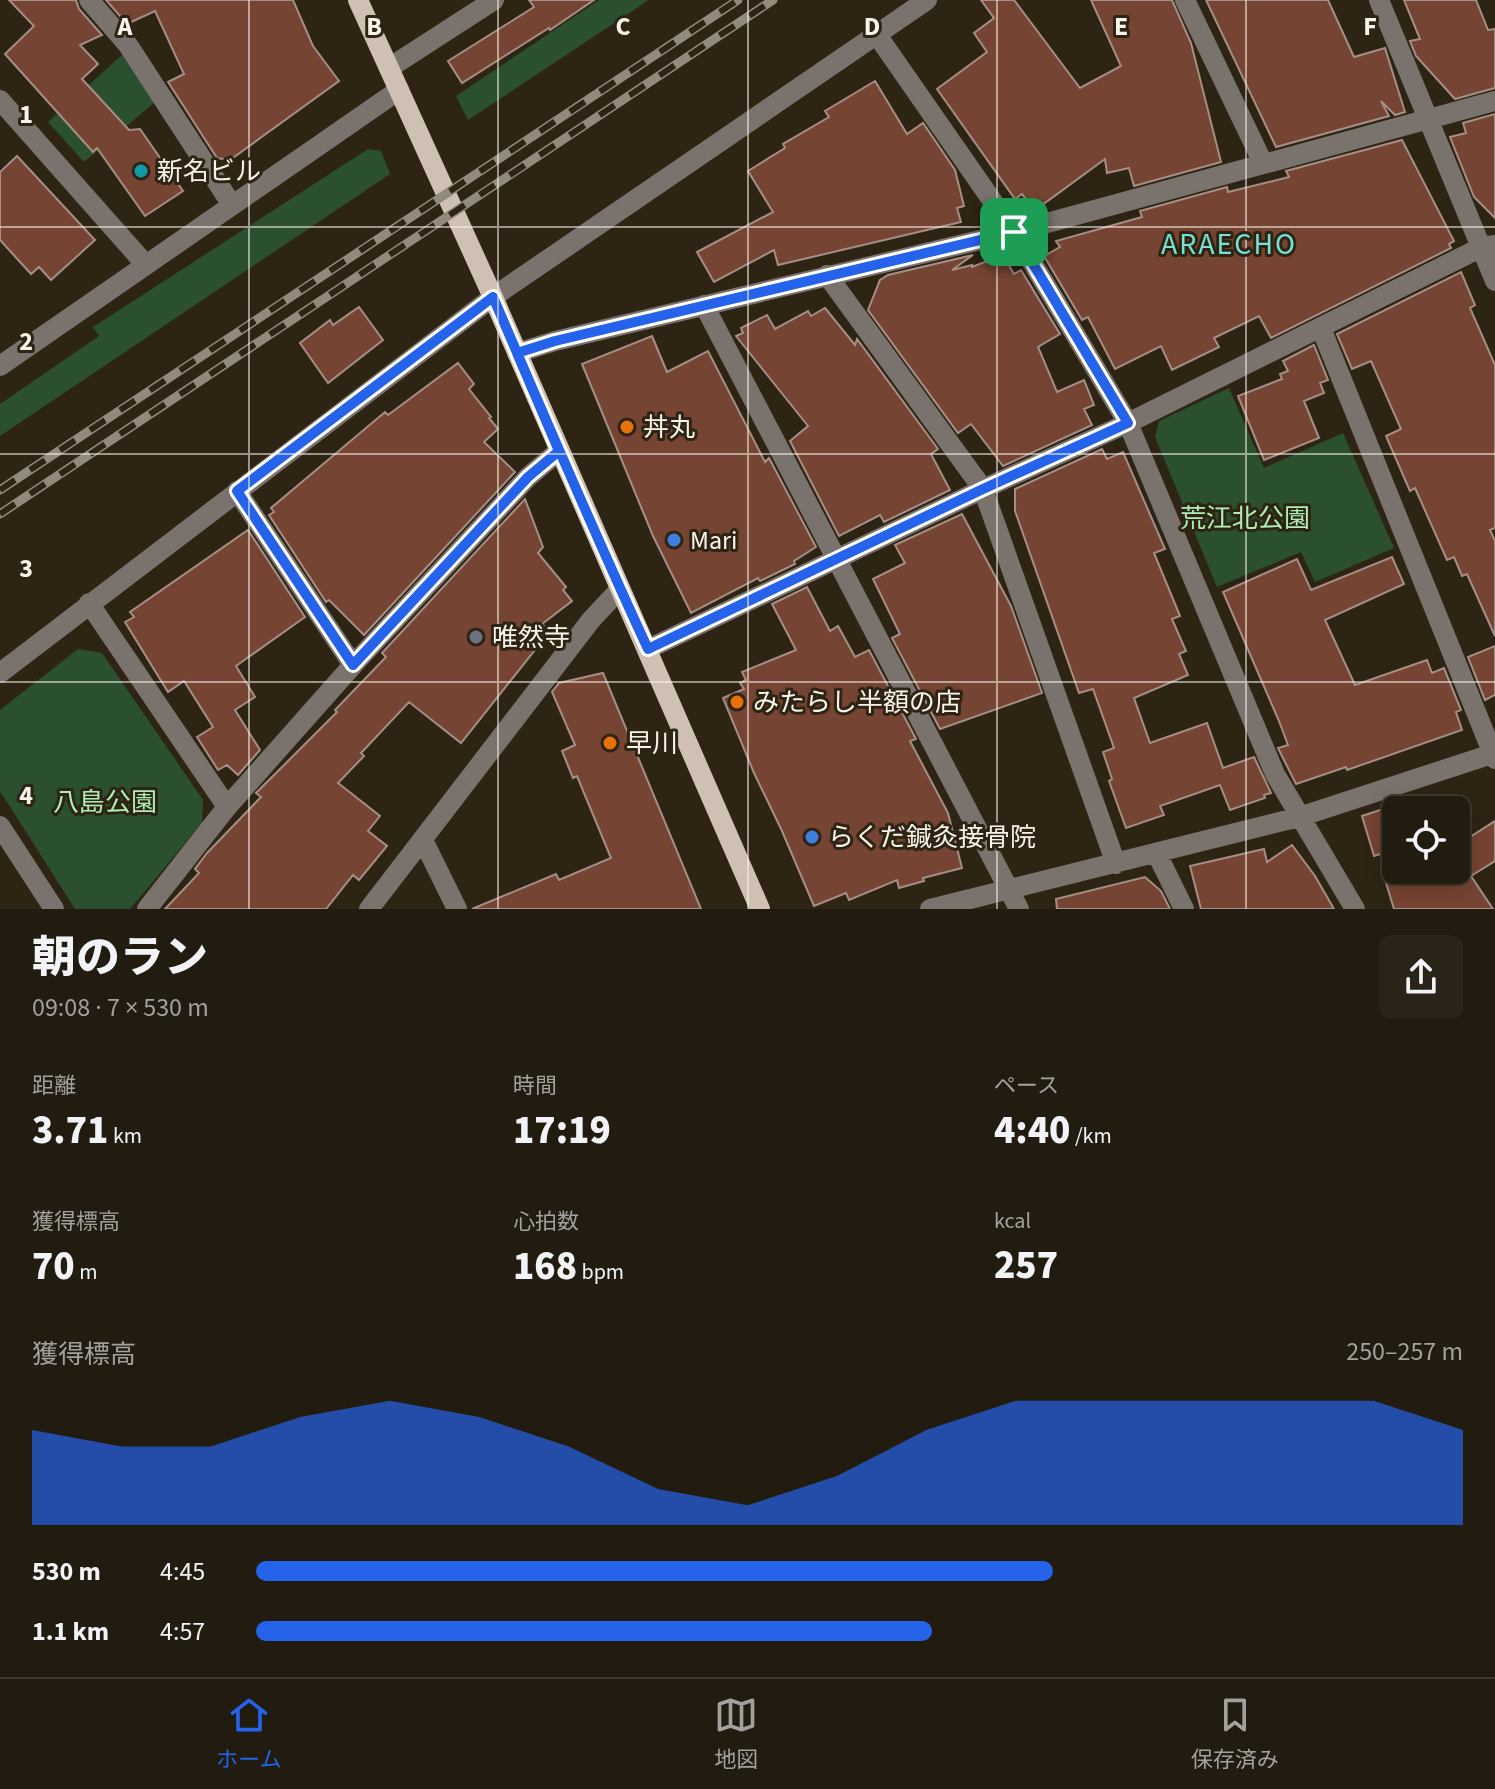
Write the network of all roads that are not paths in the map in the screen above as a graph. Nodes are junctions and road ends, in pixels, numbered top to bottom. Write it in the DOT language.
graph roads {
  1 [pos="89,0"];
  2 [pos="358,0"];
  3 [pos="494,0"];
  4 [pos="927,0"];
  5 [pos="1185,0"];
  6 [pos="1379,0"];
  7 [pos="877,35"];
  8 [pos="389,68"];
  9 [pos="399,90"];
  10 [pos="0,100"];
  11 [pos="1495,101"];
  12 [pos="1427,118"];
  13 [pos="1263,163"];
  14 [pos="232,205"];
  15 [pos="1014,232"];
  16 [pos="1488,246"];
  17 [pos="146,265"];
  18 [pos="827,275"];
  19 [pos="1495,281"];
  20 [pos="493,297"];
  21 [pos="704,305"];
  22 [pos="1321,328"];
  23 [pos="517,353"];
  24 [pos="0,366"];
  25 [pos="1128,423"];
  26 [pos="559,451"];
  27 [pos="983,489"];
  28 [pos="237,491"];
  29 [pos="837,559"];
  30 [pos="620,589"];
  31 [pos="89,603"];
  32 [pos="648,649"];
  33 [pos="353,665"];
  34 [pos="0,673"];
  35 [pos="1494,756"];
  36 [pos="227,807"];
  37 [pos="1299,817"];
  38 [pos="0,826"];
  39 [pos="423,840"];
  40 [pos="1157,854"];
  41 [pos="1116,864"];
  42 [pos="1015,900"];
  43 [pos="54,909"];
  44 [pos="148,909"];
  45 [pos="369,909"];
  46 [pos="457,909"];
  47 [pos="760,909"];
  48 [pos="930,909"];
  49 [pos="1184,909"];
  50 [pos="1355,909"];
  1 -- 14 [label="street"];
  2 -- 8 [label="main road"];
  3 -- 8 [label="street"];
  4 -- 7 [label="street"];
  5 -- 13 [label="street"];
  6 -- 12 [label="street"];
  7 -- 15 [label="street"];
  7 -- 20 [label="street"];
  8 -- 9 [label="main road"];
  9 -- 14 [label="street"];
  9 -- 20 [label="main road"];
  10 -- 17 [label="street"];
  11 -- 12 [label="street"];
  12 -- 13 [label="street"];
  12 -- 16 [label="street"];
  13 -- 15 [label="street"];
  14 -- 17 [label="street"];
  15 -- 18 [label="street"];
  15 -- 25 [label="street"];
  16 -- 19 [label="street"];
  16 -- 22 [label="street"];
  17 -- 24 [label="street"];
  18 -- 21 [label="street"];
  18 -- 27 [label="street"];
  20 -- 23 [label="main road"];
  20 -- 28 [label="street"];
  21 -- 23 [label="street"];
  21 -- 29 [label="street"];
  22 -- 25 [label="street"];
  22 -- 35 [label="street"];
  23 -- 26 [label="main road"];
  25 -- 27 [label="street"];
  25 -- 37 [label="street"];
  26 -- 30 [label="main road"];
  26 -- 33 [label="street"];
  27 -- 29 [label="street"];
  27 -- 41 [label="street"];
  28 -- 31 [label="street"];
  28 -- 33 [label="street"];
  29 -- 32 [label="street"];
  29 -- 42 [label="street"];
  30 -- 32 [label="main road"];
  30 -- 39 [label="street"];
  31 -- 34 [label="street"];
  31 -- 36 [label="street"];
  32 -- 47 [label="main road"];
  33 -- 36 [label="street"];
  35 -- 37 [label="street"];
  36 -- 44 [label="street"];
  37 -- 40 [label="street"];
  37 -- 50 [label="street"];
  38 -- 43 [label="street"];
  39 -- 45 [label="street"];
  39 -- 46 [label="street"];
  40 -- 41 [label="street"];
  40 -- 49 [label="street"];
  41 -- 42 [label="street"];
  42 -- 48 [label="street"];
}
